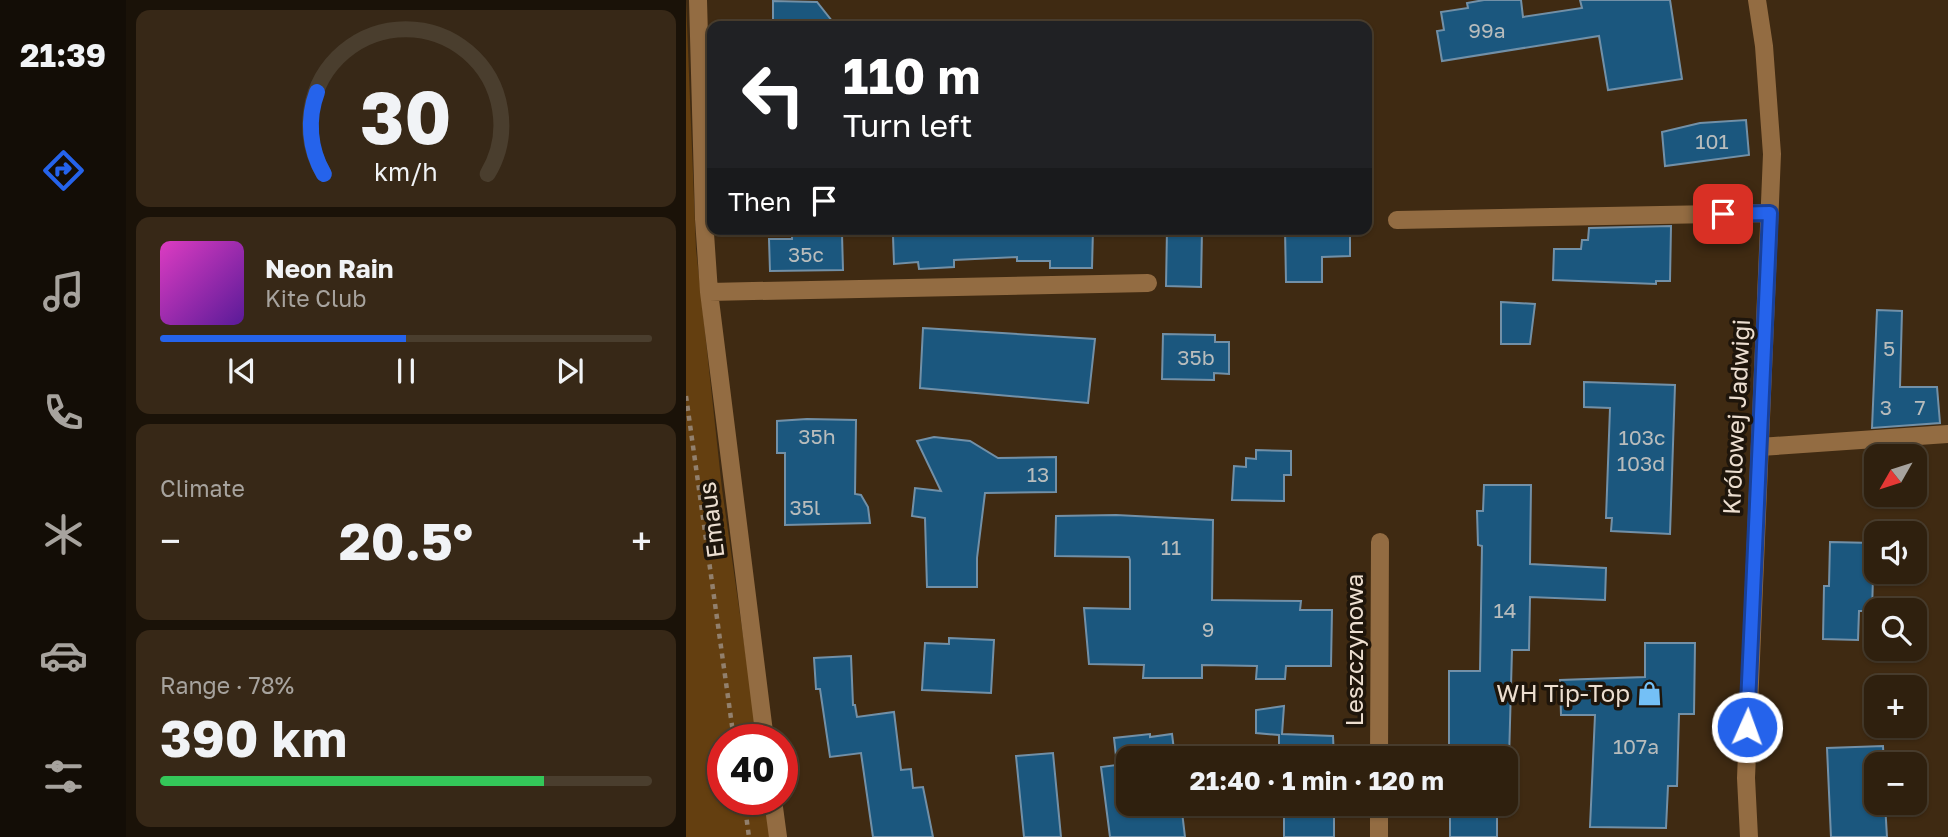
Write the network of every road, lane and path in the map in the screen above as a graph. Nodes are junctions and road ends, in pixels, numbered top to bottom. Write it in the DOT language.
graph roads {
  1 [pos="698,0"];
  2 [pos="1758,0"];
  3 [pos="1770,213"];
  4 [pos="1397,220"];
  5 [pos="1148,283"];
  6 [pos="709,292"];
  7 [pos="686,396"];
  8 [pos="1948,434"];
  9 [pos="1760,447"];
  10 [pos="1380,542"];
  11 [pos="732,724"];
  12 [pos="763,724"];
  13 [pos="1379,746"];
  14 [pos="746,815"];
  15 [pos="775,815"];
  16 [pos="1379,816"];
  17 [pos="749,837"];
  18 [pos="778,837"];
  19 [pos="1379,837"];
  20 [pos="1749,837"];
  1 -- 6 [label="street, Emaus"];
  2 -- 3 [label="street, Królowej Jadwigi"];
  3 -- 4 [label="street"];
  3 -- 9 [label="street, Królowej Jadwigi"];
  5 -- 6 [label="street"];
  6 -- 12 [label="street, Emaus"];
  7 -- 11 [label="path"];
  8 -- 9 [label="street"];
  9 -- 20 [label="street, Królowej Jadwigi"];
  10 -- 13 [label="street, Leszczynowa"];
  14 -- 17 [label="path"];
  15 -- 18 [label="street"];
  16 -- 19 [label="street"];
}
